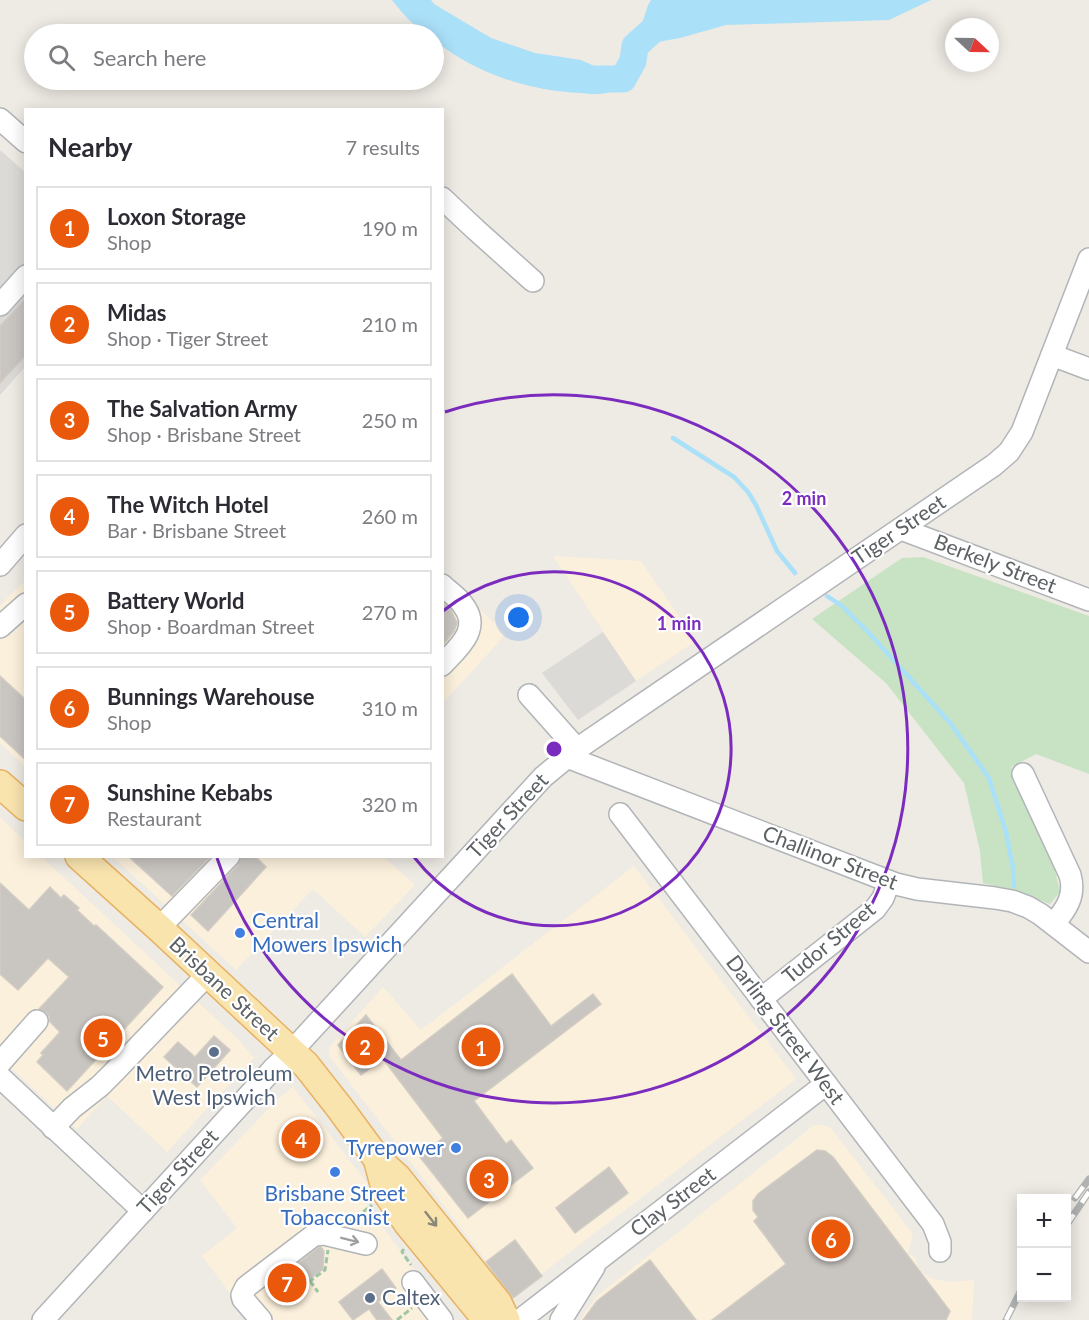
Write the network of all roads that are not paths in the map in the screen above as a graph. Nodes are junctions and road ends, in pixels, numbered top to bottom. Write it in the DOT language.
graph roads {
  1 [pos="0,119"];
  2 [pos="24,140"];
  3 [pos="444,200"];
  4 [pos="1089,259"];
  5 [pos="24,278"];
  6 [pos="533,281"];
  7 [pos="0,305"];
  8 [pos="1052,355"];
  9 [pos="1089,369"];
  10 [pos="902,529"];
  11 [pos="24,537"];
  12 [pos="0,565"];
  13 [pos="444,587"];
  14 [pos="1089,600"];
  15 [pos="24,606"];
  16 [pos="0,627"];
  17 [pos="444,663"];
  18 [pos="529,695"];
  19 [pos="572,753"];
  20 [pos="1023,774"];
  21 [pos="0,784"];
  22 [pos="24,805"];
  23 [pos="620,814"];
  24 [pos="81,858"];
  25 [pos="227,858"];
  26 [pos="889,882"];
  27 [pos="1054,924"];
  28 [pos="159,928"];
  29 [pos="1089,952"];
  30 [pos="208,974"];
  31 [pos="762,999"];
  32 [pos="37,1021"];
  33 [pos="291,1052"];
  34 [pos="0,1063"];
  35 [pos="0,1077"];
  36 [pos="826,1084"];
  37 [pos="53,1128"];
  38 [pos="378,1160"];
  39 [pos="143,1211"];
  40 [pos="366,1244"];
  41 [pos="940,1251"];
  42 [pos="598,1259"];
  43 [pos="413,1282"];
  44 [pos="43,1320"];
  45 [pos="261,1320"];
  46 [pos="442,1320"];
  47 [pos="492,1320"];
  48 [pos="506,1320"];
  49 [pos="520,1320"];
  50 [pos="561,1320"];
  1 -- 2 [label="street"];
  3 -- 6 [label="street"];
  4 -- 8 [label="street, Tiger Street"];
  5 -- 7 [label="street"];
  8 -- 9 [label="street"];
  8 -- 10 [label="street, Tiger Street"];
  10 -- 14 [label="street, Berkely Street"];
  10 -- 19 [label="street, Tiger Street"];
  11 -- 12 [label="street"];
  13 -- 17 [label="street"];
  15 -- 16 [label="street"];
  18 -- 19 [label="street"];
  19 -- 26 [label="street, Challinor Street"];
  19 -- 33 [label="street, Tiger Street"];
  20 -- 27 [label="street"];
  21 -- 22 [label="main road"];
  23 -- 31 [label="street, Darling Street West"];
  24 -- 28 [label="main road, Brisbane Street"];
  25 -- 28 [label="street"];
  26 -- 27 [label="street, Challinor Street"];
  26 -- 31 [label="street, Tudor Street"];
  27 -- 29 [label="street, Challinor Street"];
  28 -- 30 [label="main road, Brisbane Street"];
  30 -- 33 [label="main road, Brisbane Street"];
  30 -- 37 [label="street"];
  31 -- 36 [label="street, Darling Street West"];
  32 -- 34 [label="street"];
  33 -- 38 [label="main road, Brisbane Street"];
  33 -- 39 [label="street, Tiger Street"];
  35 -- 37 [label="street"];
  36 -- 41 [label="street, Darling Street West"];
  36 -- 42 [label="street, Clay Street"];
  37 -- 39 [label="street"];
  38 -- 47 [label="main road, Brisbane Street"];
  38 -- 48 [label="main road, Brisbane Street, one-way"];
  39 -- 44 [label="street, Tiger Street"];
  45 -- 40 [label="street, one-way"];
  42 -- 49 [label="street, Clay Street"];
  42 -- 50 [label="street"];
  43 -- 46 [label="street"];
}
